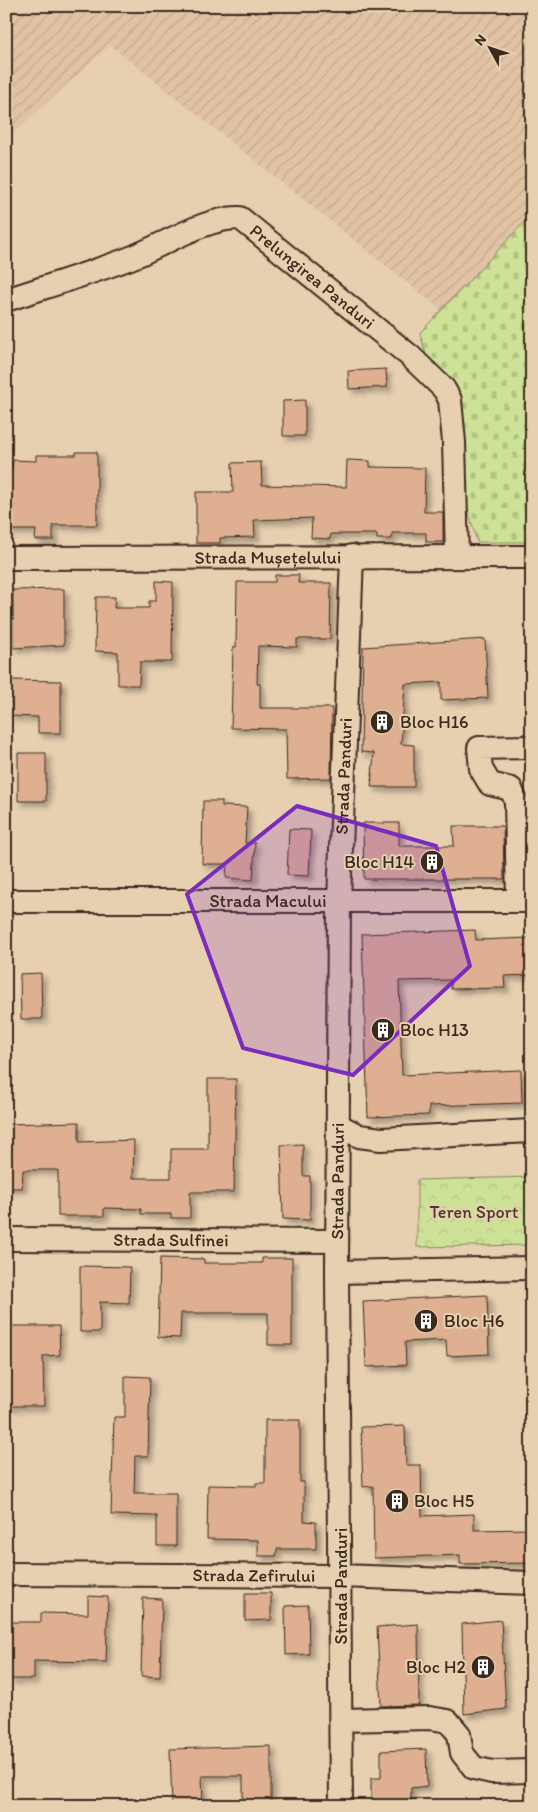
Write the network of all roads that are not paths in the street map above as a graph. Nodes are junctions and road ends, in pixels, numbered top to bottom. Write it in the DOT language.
graph roads {
  1 [pos="6,300"];
  2 [pos="352,556"];
  3 [pos="532,556"];
  4 [pos="457,557"];
  5 [pos="6,558"];
  6 [pos="532,747"];
  7 [pos="6,901"];
  8 [pos="525,901"];
  9 [pos="339,902"];
  10 [pos="338,1125"];
  11 [pos="532,1131"];
  12 [pos="6,1238"];
  13 [pos="337,1241"];
  14 [pos="532,1268"];
  15 [pos="337,1272"];
  16 [pos="6,1574"];
  17 [pos="341,1576"];
  18 [pos="532,1583"];
  19 [pos="341,1720"];
  20 [pos="532,1771"];
  21 [pos="341,1806"];
  1 -- 4 [label="street, Prelungirea Panduri"];
  2 -- 4 [label="street, Strada Mușețelului"];
  2 -- 5 [label="street, Strada Mușețelului"];
  2 -- 9 [label="street, Strada Panduri"];
  3 -- 4 [label="street, Strada Mușețelului"];
  6 -- 8 [label="street"];
  7 -- 9 [label="street, Strada Macului"];
  8 -- 9 [label="street, Strada Macului"];
  9 -- 10 [label="street, Strada Panduri"];
  10 -- 11 [label="street"];
  10 -- 13 [label="street, Strada Panduri"];
  12 -- 13 [label="street, Strada Sulfinei"];
  13 -- 15 [label="street, Strada Panduri"];
  14 -- 15 [label="street"];
  15 -- 17 [label="street, Strada Panduri"];
  16 -- 17 [label="street, Strada Zefirului"];
  17 -- 18 [label="street, Strada Zefirului"];
  17 -- 19 [label="street, Strada Panduri"];
  19 -- 20 [label="street"];
  19 -- 21 [label="street, Strada Panduri"];
}
